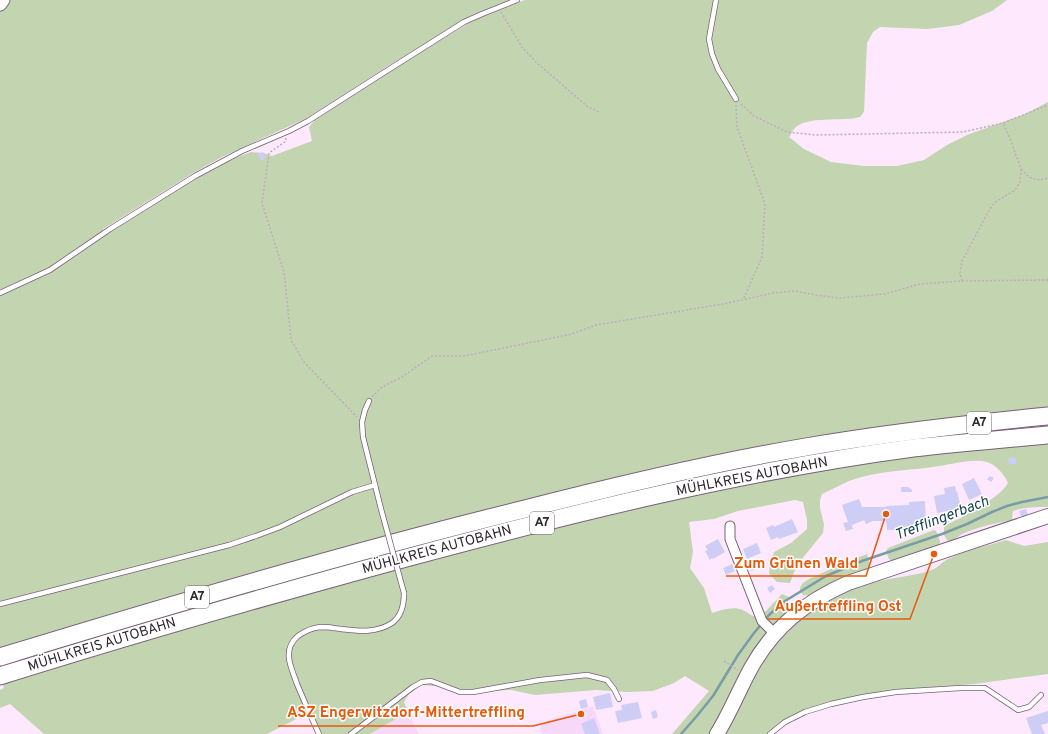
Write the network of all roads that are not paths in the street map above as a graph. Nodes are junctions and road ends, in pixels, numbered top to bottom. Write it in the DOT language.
graph roads {
  1 [pos="4,0"];
  2 [pos="517,0"];
  3 [pos="716,0"];
  4 [pos="0,4"];
  5 [pos="736,99"];
  6 [pos="0,293"];
  7 [pos="369,401"];
  8 [pos="1048,416"];
  9 [pos="1048,435"];
  10 [pos="375,485"];
  11 [pos="1048,516"];
  12 [pos="730,526"];
  13 [pos="0,604"];
  14 [pos="772,631"];
  15 [pos="0,657"];
  16 [pos="39,664"];
  17 [pos="0,676"];
  18 [pos="0,683"];
  19 [pos="1041,695"];
  20 [pos="619,699"];
  21 [pos="319,734"];
  22 [pos="351,734"];
  23 [pos="717,734"];
  24 [pos="770,734"];
  1 -- 4 [label="street"];
  2 -- 6 [label="lane"];
  3 -- 5 [label="lane"];
  7 -- 10 [label="lane"];
  8 -- 15 [label="highway, MÜHLKREIS AUTOBAHN / A7"];
  9 -- 16 [label="highway, MÜHLKREIS AUTOBAHN / A7"];
  10 -- 13 [label="lane"];
  10 -- 21 [label="lane, bridge"];
  11 -- 14 [label="main road"];
  12 -- 14 [label="street"];
  14 -- 23 [label="main road"];
  16 -- 17 [label="highway, MÜHLKREIS AUTOBAHN / A7"];
  16 -- 18 [label="highway"];
  19 -- 24 [label="lane"];
  20 -- 22 [label="lane"];
}
